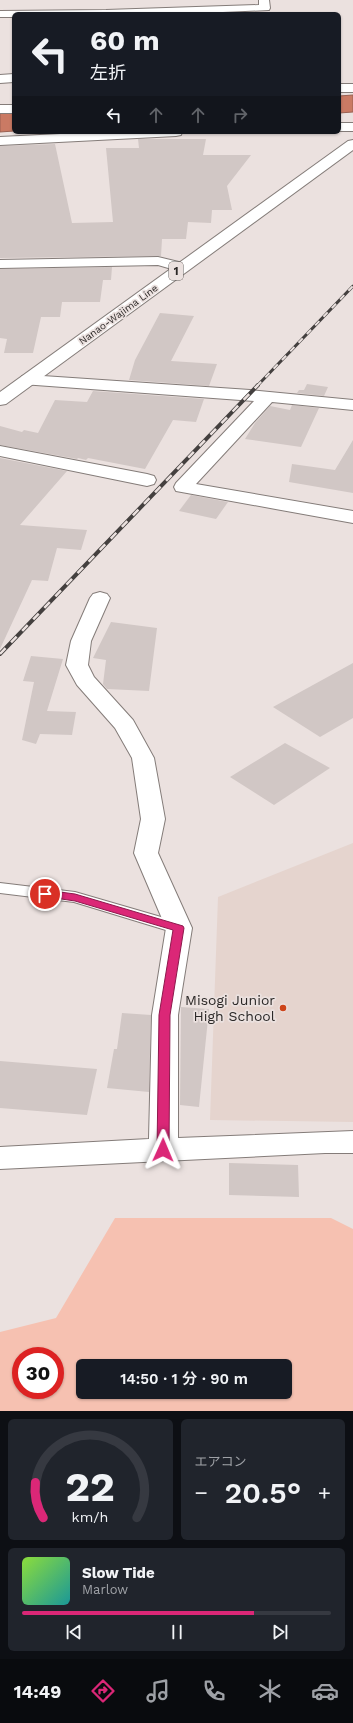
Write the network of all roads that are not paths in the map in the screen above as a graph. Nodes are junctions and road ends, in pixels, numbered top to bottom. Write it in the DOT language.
graph roads {
  1 [pos="264,0"];
  2 [pos="138,12"];
  3 [pos="0,14"];
  4 [pos="12,14"];
  5 [pos="12,78"];
  6 [pos="0,79"];
  7 [pos="341,88"];
  8 [pos="353,88"];
  9 [pos="12,108"];
  10 [pos="0,109"];
  11 [pos="341,127"];
  12 [pos="353,127"];
  13 [pos="137,134"];
  14 [pos="0,141"];
  15 [pos="353,144"];
  16 [pos="0,264"];
  17 [pos="182,267"];
  18 [pos="28,380"];
  19 [pos="267,397"];
  20 [pos="1,398"];
  21 [pos="353,405"];
  22 [pos="0,451"];
  23 [pos="147,480"];
  24 [pos="353,517"];
  25 [pos="100,598"];
  26 [pos="0,888"];
  27 [pos="179,928"];
  28 [pos="353,1142"];
  29 [pos="163,1150"];
  30 [pos="0,1158"];
  1 -- 2 [label="street"];
  3 -- 4 [label="street"];
  5 -- 6 [label="street"];
  7 -- 8 [label="street"];
  9 -- 10 [label="street"];
  11 -- 12 [label="street"];
  13 -- 14 [label="street"];
  15 -- 17 [label="street, Nanao-Wajima Line / 1"];
  16 -- 17 [label="street"];
  17 -- 18 [label="street, Nanao-Wajima Line / 1"];
  18 -- 19 [label="street"];
  18 -- 20 [label="street, Nanao-Wajima Line / 1"];
  19 -- 21 [label="street"];
  19 -- 24 [label="street"];
  22 -- 23 [label="street"];
  25 -- 27 [label="street"];
  26 -- 27 [label="lane"];
  27 -- 29 [label="street"];
  28 -- 29 [label="street"];
  29 -- 30 [label="street"];
}
